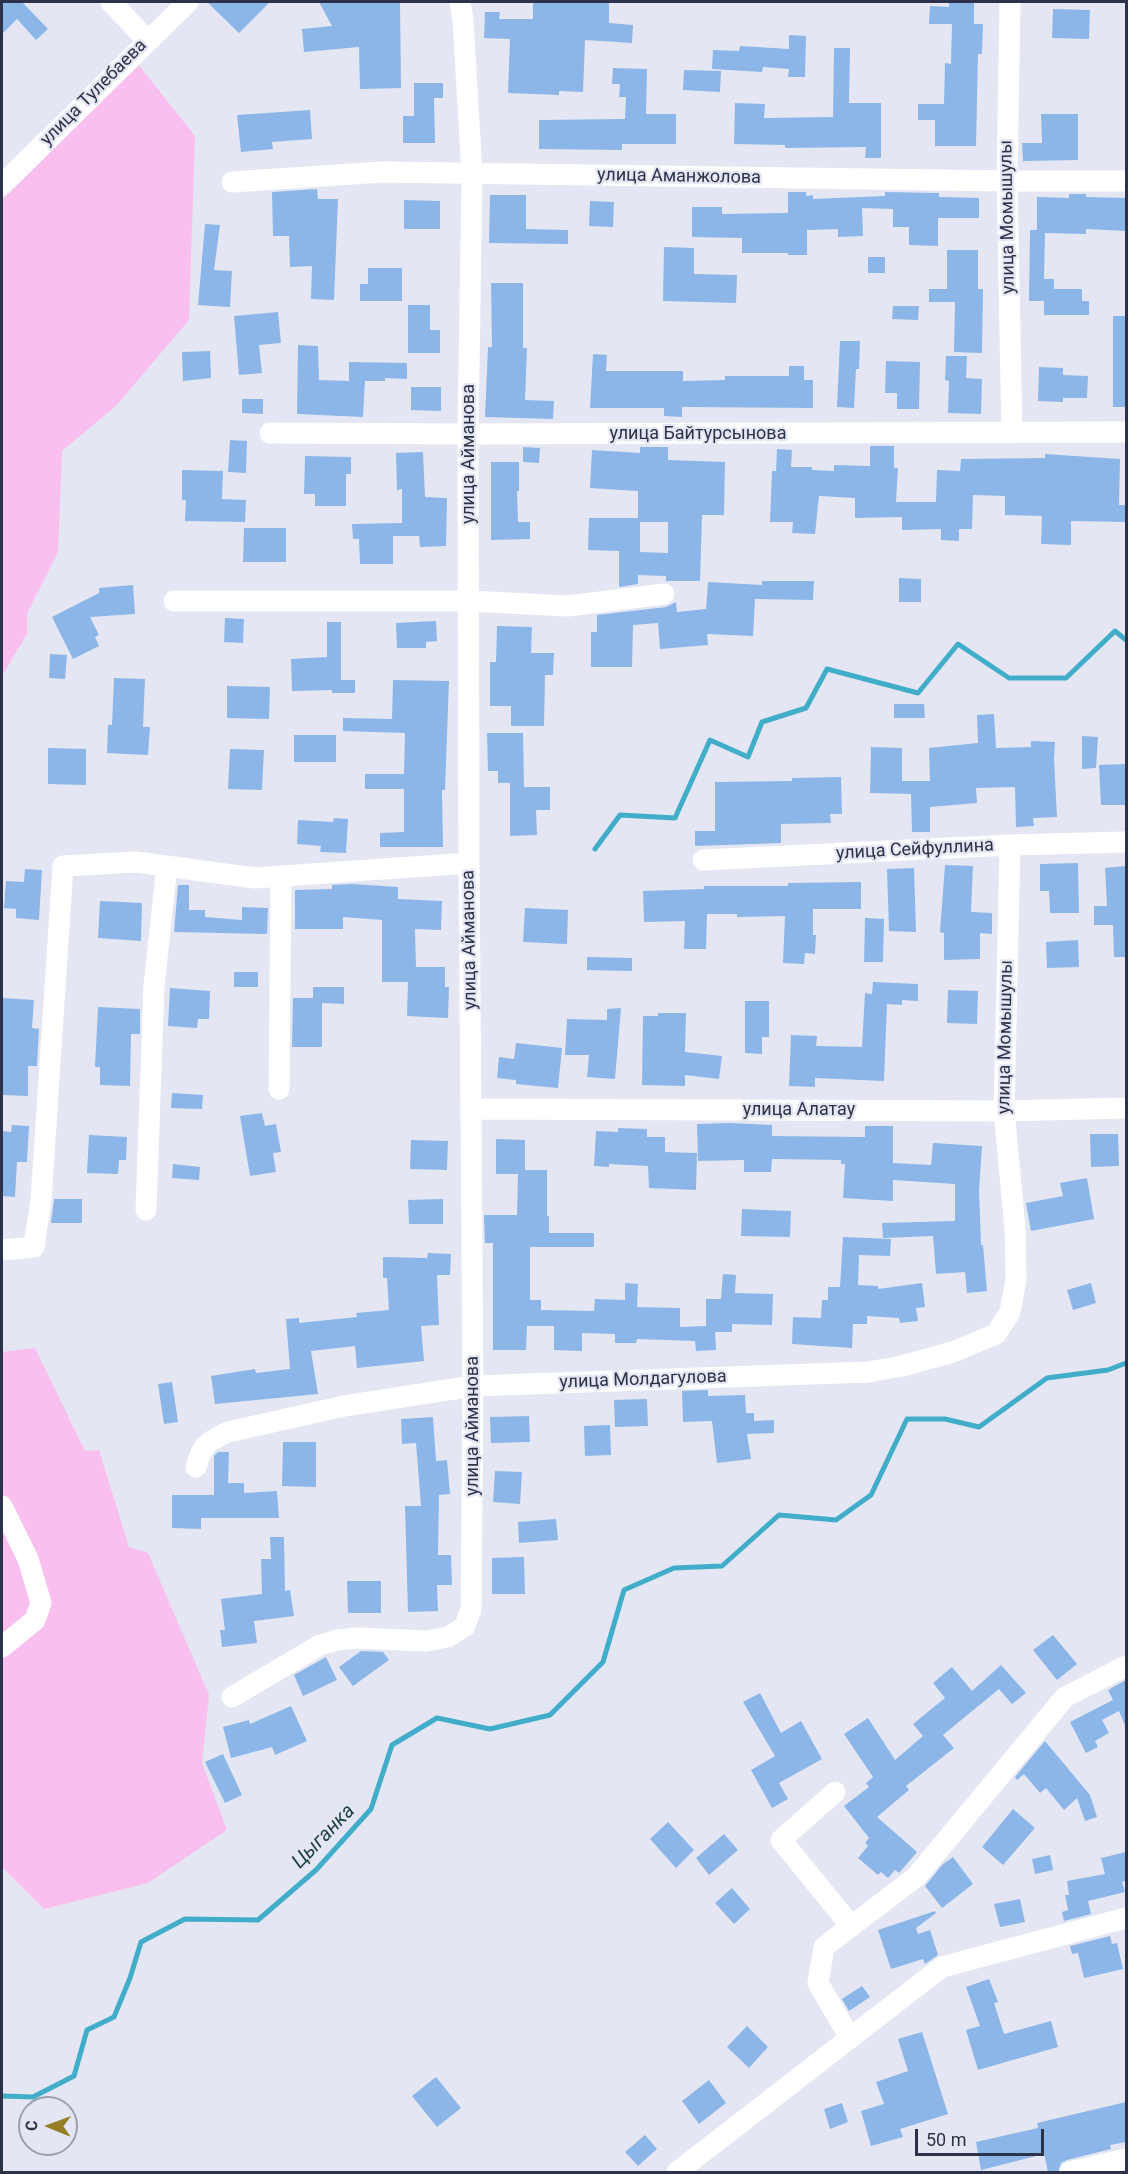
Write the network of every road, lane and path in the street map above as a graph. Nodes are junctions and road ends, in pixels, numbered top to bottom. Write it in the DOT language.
graph roads {
  1 [pos="111,2"];
  2 [pos="188,2"];
  3 [pos="460,2"];
  4 [pos="1010,2"];
  5 [pos="147,41"];
  6 [pos="472,174"];
  7 [pos="1006,181"];
  8 [pos="1126,181"];
  9 [pos="232,182"];
  10 [pos="2,185"];
  11 [pos="1126,432"];
  12 [pos="270,433"];
  13 [pos="1012,433"];
  14 [pos="468,434"];
  15 [pos="664,594"];
  16 [pos="174,601"];
  17 [pos="469,601"];
  18 [pos="1126,842"];
  19 [pos="1010,845"];
  20 [pos="703,860"];
  21 [pos="469,863"];
  22 [pos="167,866"];
  23 [pos="281,876"];
  24 [pos="279,1089"];
  25 [pos="1126,1108"];
  26 [pos="472,1109"];
  27 [pos="1004,1111"];
  28 [pos="146,1210"];
  29 [pos="1015,1228"];
  30 [pos="2,1250"];
  31 [pos="473,1386"];
  32 [pos="196,1467"];
  33 [pos="2,1506"];
  34 [pos="2,1647"];
  35 [pos="1126,1666"];
  36 [pos="232,1697"];
  37 [pos="835,1792"];
  38 [pos="1126,1918"];
  39 [pos="851,1926"];
  40 [pos="850,2038"];
  41 [pos="1126,2159"];
  42 [pos="677,2172"];
  43 [pos="1070,2172"];
  1 -- 5 [label="street"];
  2 -- 5 [label="street, улица Тулебаева"];
  3 -- 6 [label="street, улица Айманова"];
  4 -- 7 [label="street, улица Момышулы"];
  5 -- 10 [label="street, улица Тулебаева"];
  6 -- 7 [label="street, улица Аманжолова"];
  6 -- 9 [label="street, улица Аманжолова"];
  6 -- 14 [label="street, улица Айманова"];
  7 -- 8 [label="street, улица Аманжолова"];
  7 -- 13 [label="street, улица Момышулы"];
  11 -- 13 [label="street, улица Байтурсынова"];
  12 -- 14 [label="street, улица Байтурсынова"];
  13 -- 14 [label="street, улица Байтурсынова"];
  14 -- 17 [label="street, улица Айманова"];
  15 -- 17 [label="street"];
  16 -- 17 [label="street"];
  17 -- 21 [label="street, улица Айманова"];
  18 -- 19 [label="street, улица Сейфуллина"];
  19 -- 20 [label="street, улица Сейфуллина"];
  19 -- 27 [label="street, улица Момышулы"];
  21 -- 23 [label="street"];
  21 -- 26 [label="street, улица Айманова"];
  22 -- 23 [label="street"];
  22 -- 28 [label="street"];
  22 -- 30 [label="street"];
  23 -- 24 [label="street"];
  25 -- 27 [label="street, улица Алатау"];
  26 -- 27 [label="street, улица Алатау"];
  26 -- 31 [label="street, улица Айманова"];
  27 -- 29 [label="street, улица Момышулы"];
  29 -- 31 [label="street, улица Молдагулова"];
  31 -- 32 [label="street, улица Молдагулова"];
  31 -- 36 [label="street, улица Айманова"];
  33 -- 34 [label="street"];
  35 -- 39 [label="street"];
  37 -- 39 [label="street"];
  38 -- 40 [label="street"];
  39 -- 40 [label="street"];
  40 -- 42 [label="street"];
  41 -- 43 [label="street"];
}
